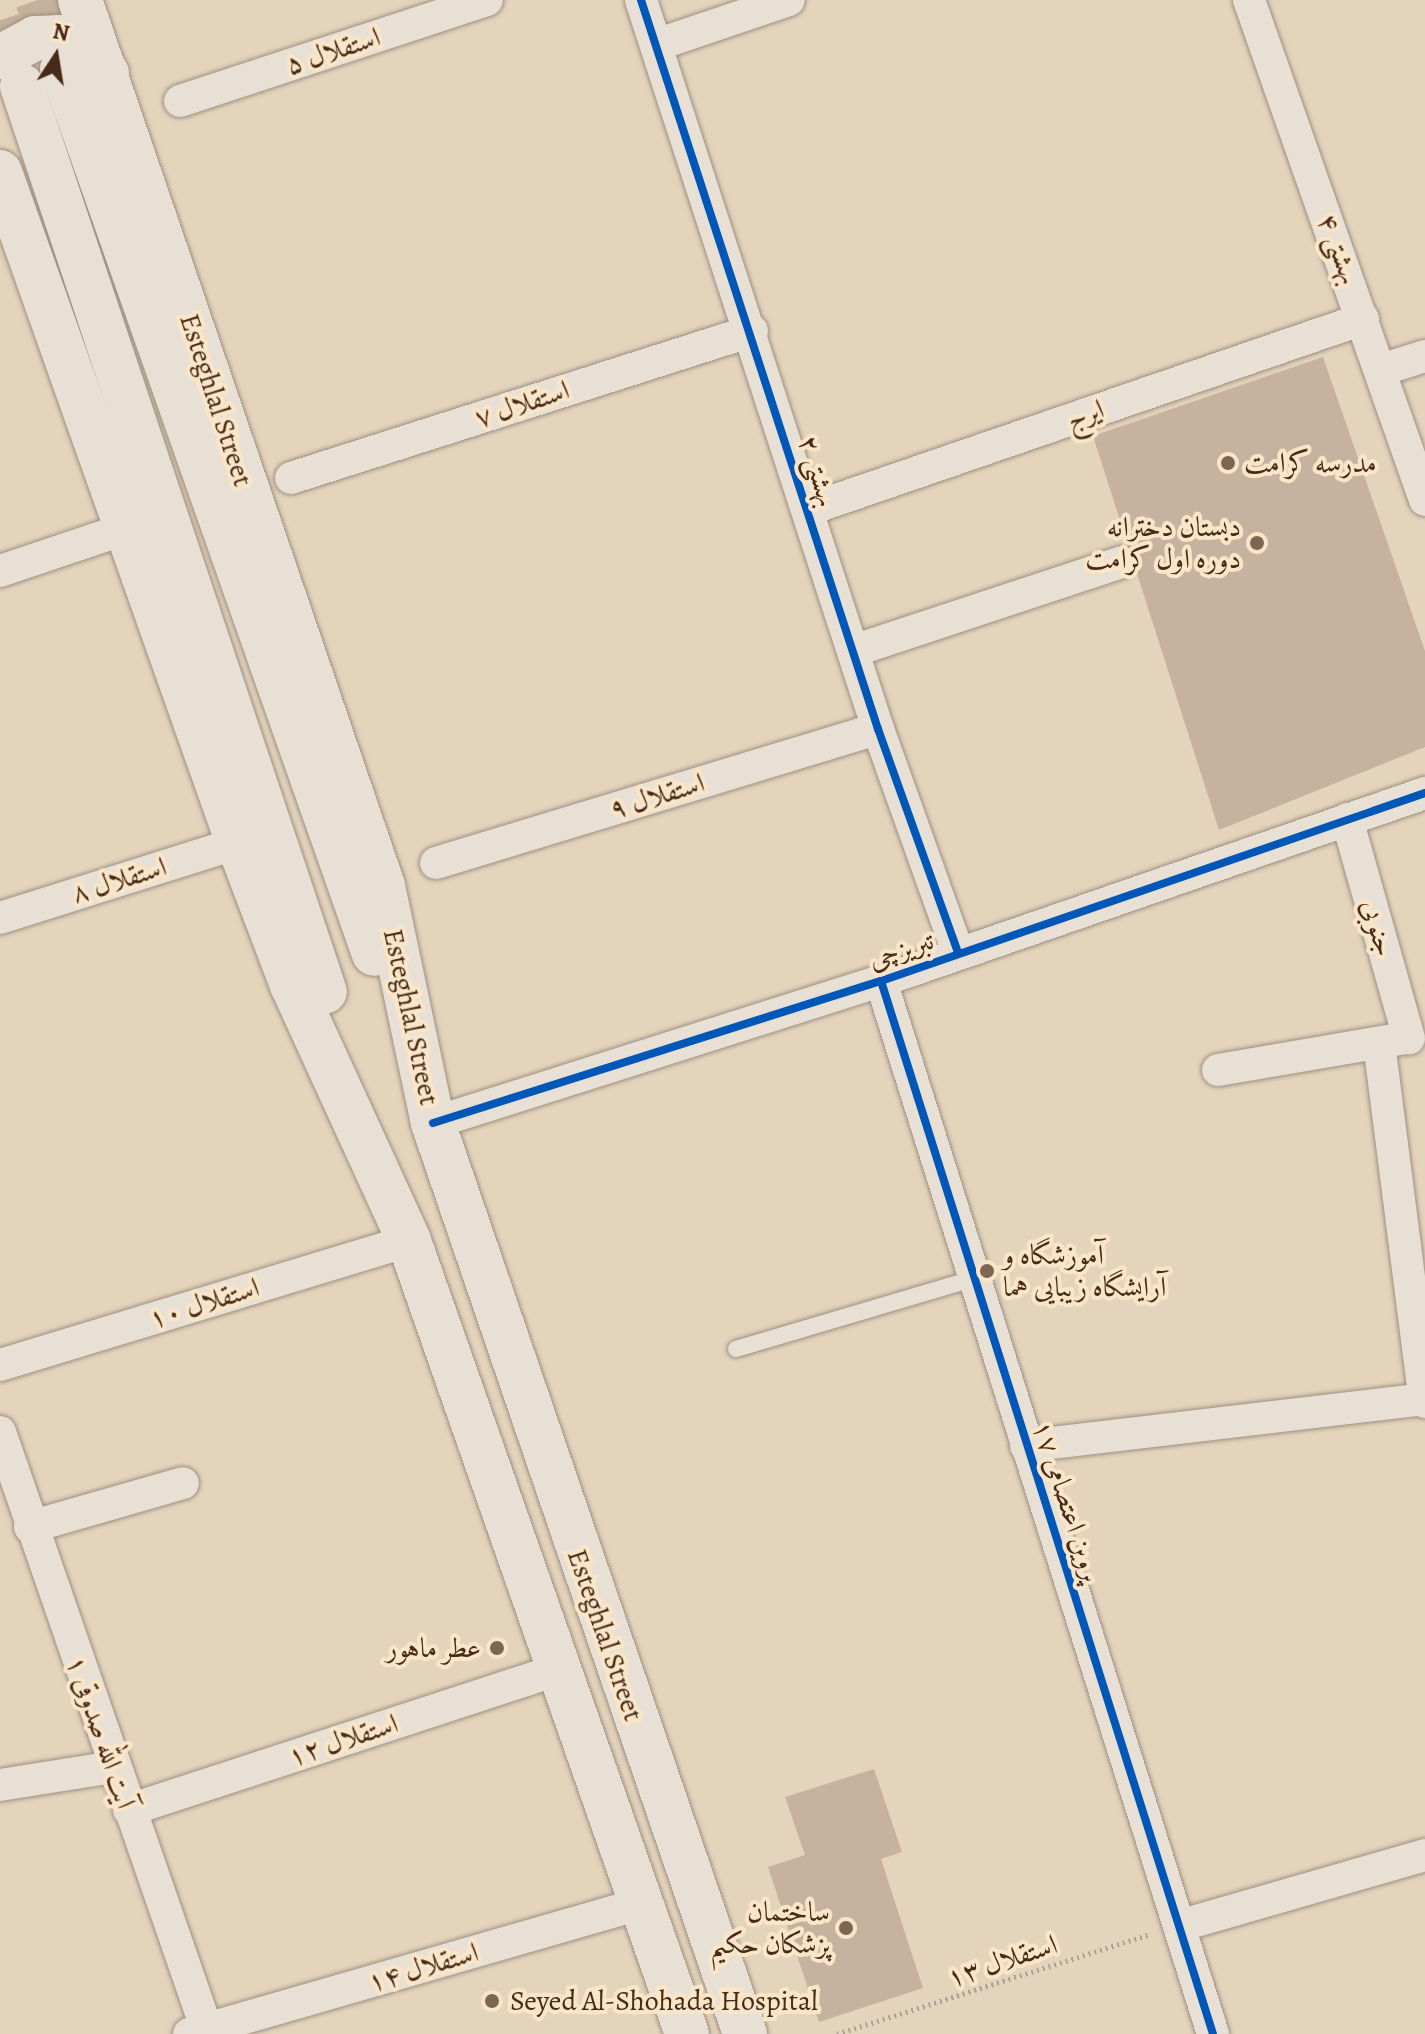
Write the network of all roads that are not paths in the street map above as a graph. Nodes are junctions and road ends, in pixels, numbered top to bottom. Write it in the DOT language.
graph roads {
  1 [pos="80,0"];
  2 [pos="487,0"];
  3 [pos="641,0"];
  4 [pos="789,0"];
  5 [pos="1249,0"];
  6 [pos="656,45"];
  7 [pos="62,69"];
  8 [pos="11,72"];
  9 [pos="112,83"];
  10 [pos="180,101"];
  11 [pos="0,172"];
  12 [pos="1363,319"];
  13 [pos="752,331"];
  14 [pos="1425,356"];
  15 [pos="1381,370"];
  16 [pos="291,478"];
  17 [pos="1425,500"];
  18 [pos="807,510"];
  19 [pos="128,528"];
  20 [pos="1122,562"];
  21 [pos="0,571"];
  22 [pos="853,651"];
  23 [pos="878,729"];
  24 [pos="1425,793"];
  25 [pos="1347,819"];
  26 [pos="238,843"];
  27 [pos="436,863"];
  28 [pos="0,918"];
  29 [pos="958,953"];
  30 [pos="881,981"];
  31 [pos="1404,1038"];
  32 [pos="1218,1070"];
  33 [pos="433,1123"];
  34 [pos="409,1241"];
  35 [pos="975,1278"];
  36 [pos="736,1349"];
  37 [pos="0,1365"];
  38 [pos="1425,1400"];
  39 [pos="0,1432"];
  40 [pos="1026,1446"];
  41 [pos="7,1478"];
  42 [pos="183,1483"];
  43 [pos="30,1527"];
  44 [pos="558,1670"];
  45 [pos="114,1767"];
  46 [pos="0,1785"];
  47 [pos="129,1810"];
  48 [pos="1425,1855"];
  49 [pos="639,1904"];
  50 [pos="1179,1926"];
  51 [pos="198,2032"];
  52 [pos="687,2034"];
  53 [pos="745,2034"];
  54 [pos="1213,2034"];
  1 -- 9 [label="main road, Esteghlal Street"];
  2 -- 10 [label="street, استقلال ۵"];
  3 -- 6 [label="street, بهشتی ۲"];
  4 -- 6 [label="street"];
  5 -- 12 [label="street, بهشتی ۴"];
  6 -- 13 [label="street, بهشتی ۲"];
  7 -- 33 [label="main road"];
  8 -- 9 [label="main road"];
  8 -- 34 [label="main road"];
  9 -- 33 [label="main road, Esteghlal Street"];
  11 -- 19 [label="main road, Esteghlal Street"];
  12 -- 15 [label="street, بهشتی ۴"];
  12 -- 18 [label="street, ایرج"];
  13 -- 16 [label="street, استقلال ۷"];
  13 -- 18 [label="street, بهشتی ۲"];
  14 -- 15 [label="street"];
  15 -- 17 [label="street, بهشتی ۴"];
  18 -- 22 [label="street, بهشتی ۲"];
  19 -- 21 [label="street"];
  19 -- 26 [label="main road, Esteghlal Street"];
  20 -- 22 [label="street"];
  22 -- 23 [label="street, بهشتی ۲"];
  23 -- 27 [label="street, استقلال ۹"];
  23 -- 29 [label="street, بهشتی ۲"];
  24 -- 25 [label="street, تبریزچی"];
  25 -- 29 [label="street, تبریزچی"];
  25 -- 31 [label="street, جنوبی"];
  26 -- 28 [label="street, استقلال ۸"];
  26 -- 34 [label="main road, Esteghlal Street"];
  29 -- 30 [label="street, تبریزچی"];
  30 -- 33 [label="street, تبریزچی"];
  30 -- 35 [label="street, پروین اعتصامی ۱۷"];
  31 -- 32 [label="street"];
  31 -- 38 [label="street, جنوبی"];
  33 -- 53 [label="main road, Esteghlal Street"];
  34 -- 37 [label="street, استقلال ۱۰"];
  34 -- 44 [label="main road, Esteghlal Street"];
  35 -- 36 [label="lane"];
  35 -- 40 [label="street, پروین اعتصامی ۱۷"];
  38 -- 40 [label="street"];
  39 -- 41 [label="street, آیت الله صدوقی ۱"];
  40 -- 50 [label="street, پروین اعتصامی ۱۷"];
  41 -- 43 [label="street, آیت الله صدوقی ۱"];
  42 -- 43 [label="street"];
  43 -- 45 [label="street, آیت الله صدوقی ۱"];
  44 -- 47 [label="street, استقلال ۱۲"];
  44 -- 49 [label="main road, Esteghlal Street"];
  45 -- 46 [label="street"];
  45 -- 47 [label="street, آیت الله صدوقی ۱"];
  47 -- 51 [label="street, آیت الله صدوقی ۱"];
  48 -- 50 [label="street"];
  49 -- 51 [label="street, استقلال ۱۴"];
  49 -- 52 [label="main road, Esteghlal Street"];
  50 -- 54 [label="street, پروین اعتصامی ۱۷"];
}
